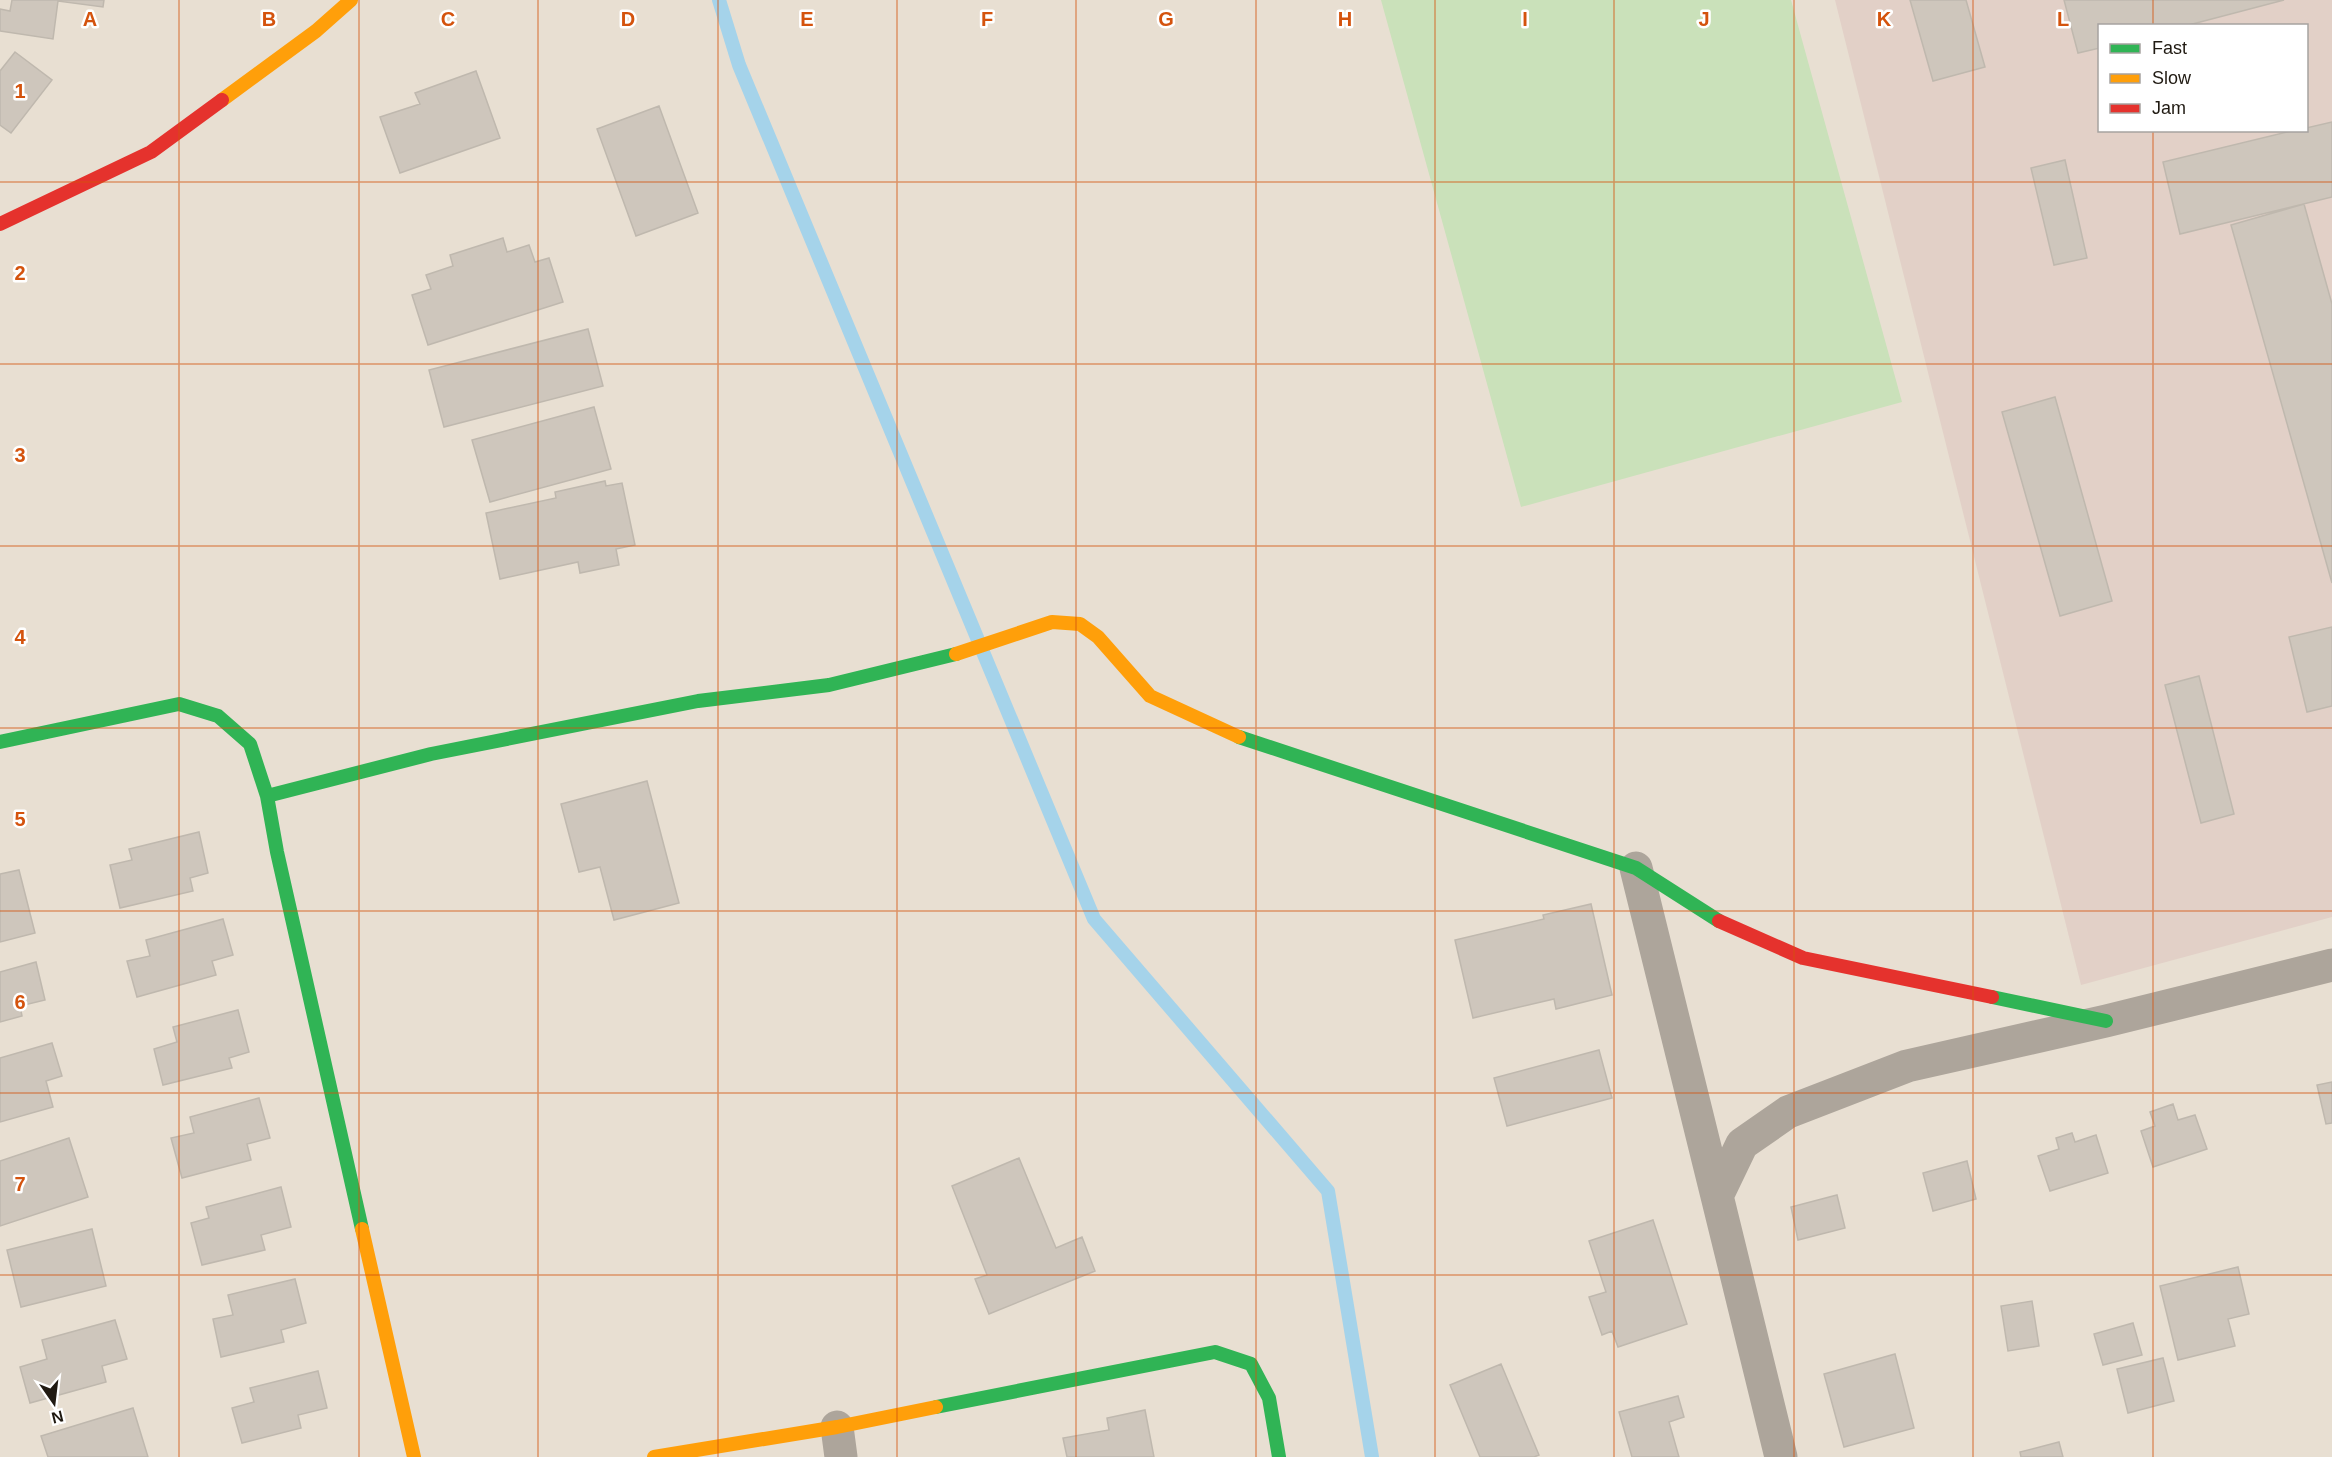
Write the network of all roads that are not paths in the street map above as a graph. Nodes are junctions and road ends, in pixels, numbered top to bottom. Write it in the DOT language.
graph roads {
  1 [pos="351,0"];
  2 [pos="0,224"];
  3 [pos="0,742"];
  4 [pos="267,796"];
  5 [pos="1635,868"];
  6 [pos="2332,965"];
  7 [pos="2106,1021"];
  8 [pos="1717,1196"];
  9 [pos="839,1442"];
  10 [pos="414,1457"];
  11 [pos="654,1457"];
  12 [pos="1279,1457"];
  13 [pos="1781,1457"];
  1 -- 2 [label="street"];
  3 -- 4 [label="street"];
  4 -- 5 [label="street"];
  4 -- 10 [label="street"];
  5 -- 7 [label="street"];
  5 -- 8 [label="street"];
  6 -- 7 [label="street"];
  7 -- 8 [label="street"];
  8 -- 13 [label="street"];
  9 -- 11 [label="street"];
  9 -- 12 [label="street"];
}
